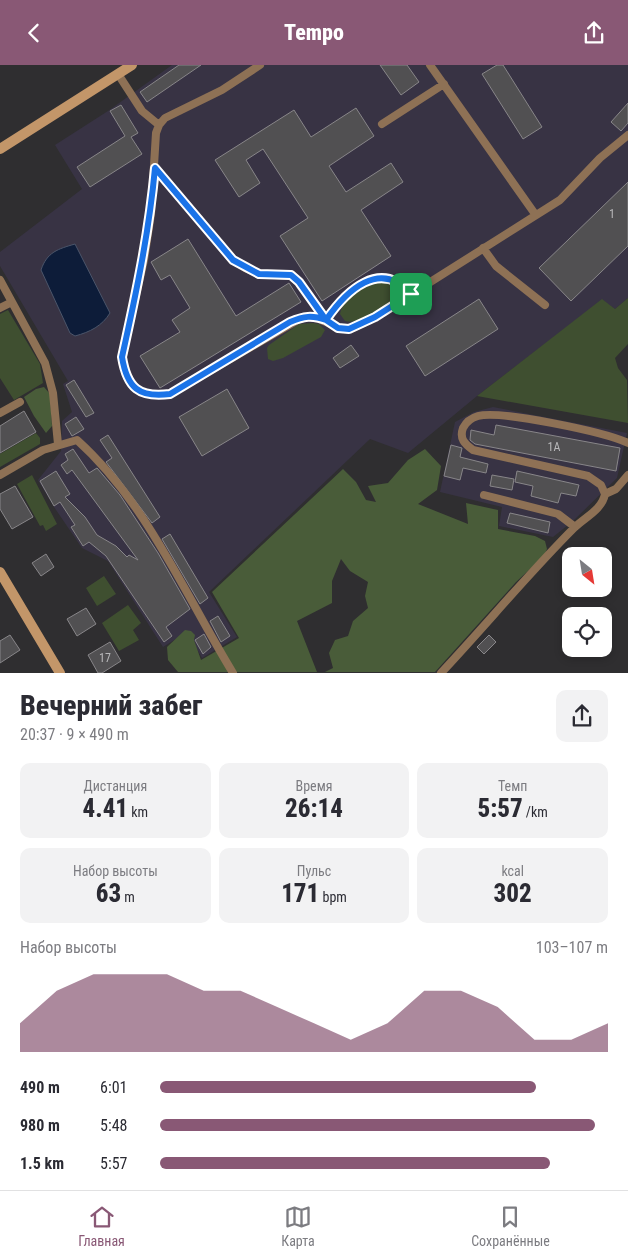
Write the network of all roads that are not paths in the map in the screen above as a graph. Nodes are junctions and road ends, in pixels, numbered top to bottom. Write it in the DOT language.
graph roads {
  1 [pos="132,65"];
  2 [pos="260,65"];
  3 [pos="430,65"];
  4 [pos="118,74"];
  5 [pos="444,84"];
  6 [pos="382,124"];
  7 [pos="159,125"];
  8 [pos="628,135"];
  9 [pos="0,149"];
  10 [pos="155,168"];
  11 [pos="535,214"];
  12 [pos="483,248"];
  13 [pos="0,280"];
  14 [pos="411,294"];
  15 [pos="12,302"];
  16 [pos="545,305"];
  17 [pos="0,308"];
  18 [pos="326,320"];
  19 [pos="20,402"];
  20 [pos="0,413"];
  21 [pos="628,443"];
  22 [pos="58,444"];
  23 [pos="0,475"];
  24 [pos="628,475"];
  25 [pos="484,495"];
  26 [pos="605,495"];
  27 [pos="575,527"];
  28 [pos="0,572"];
  29 [pos="60,673"];
  30 [pos="233,673"];
  31 [pos="441,673"];
  1 -- 4 [label="street"];
  2 -- 7 [label="lane"];
  3 -- 5 [label="lane"];
  4 -- 7 [label="lane"];
  4 -- 9 [label="street"];
  5 -- 6 [label="lane"];
  5 -- 11 [label="lane"];
  7 -- 10 [label="lane"];
  8 -- 11 [label="lane"];
  10 -- 18 [label="lane"];
  10 -- 18 [label="lane"];
  11 -- 12 [label="lane"];
  12 -- 14 [label="lane"];
  12 -- 16 [label="lane"];
  13 -- 15 [label="lane"];
  14 -- 18 [label="lane"];
  14 -- 18 [label="lane"];
  15 -- 17 [label="lane"];
  15 -- 22 [label="lane"];
  19 -- 20 [label="lane"];
  21 -- 26 [label="lane"];
  22 -- 23 [label="lane"];
  22 -- 30 [label="lane"];
  24 -- 26 [label="lane"];
  25 -- 27 [label="lane"];
  26 -- 27 [label="lane"];
  27 -- 31 [label="lane"];
  28 -- 29 [label="street"];
}
